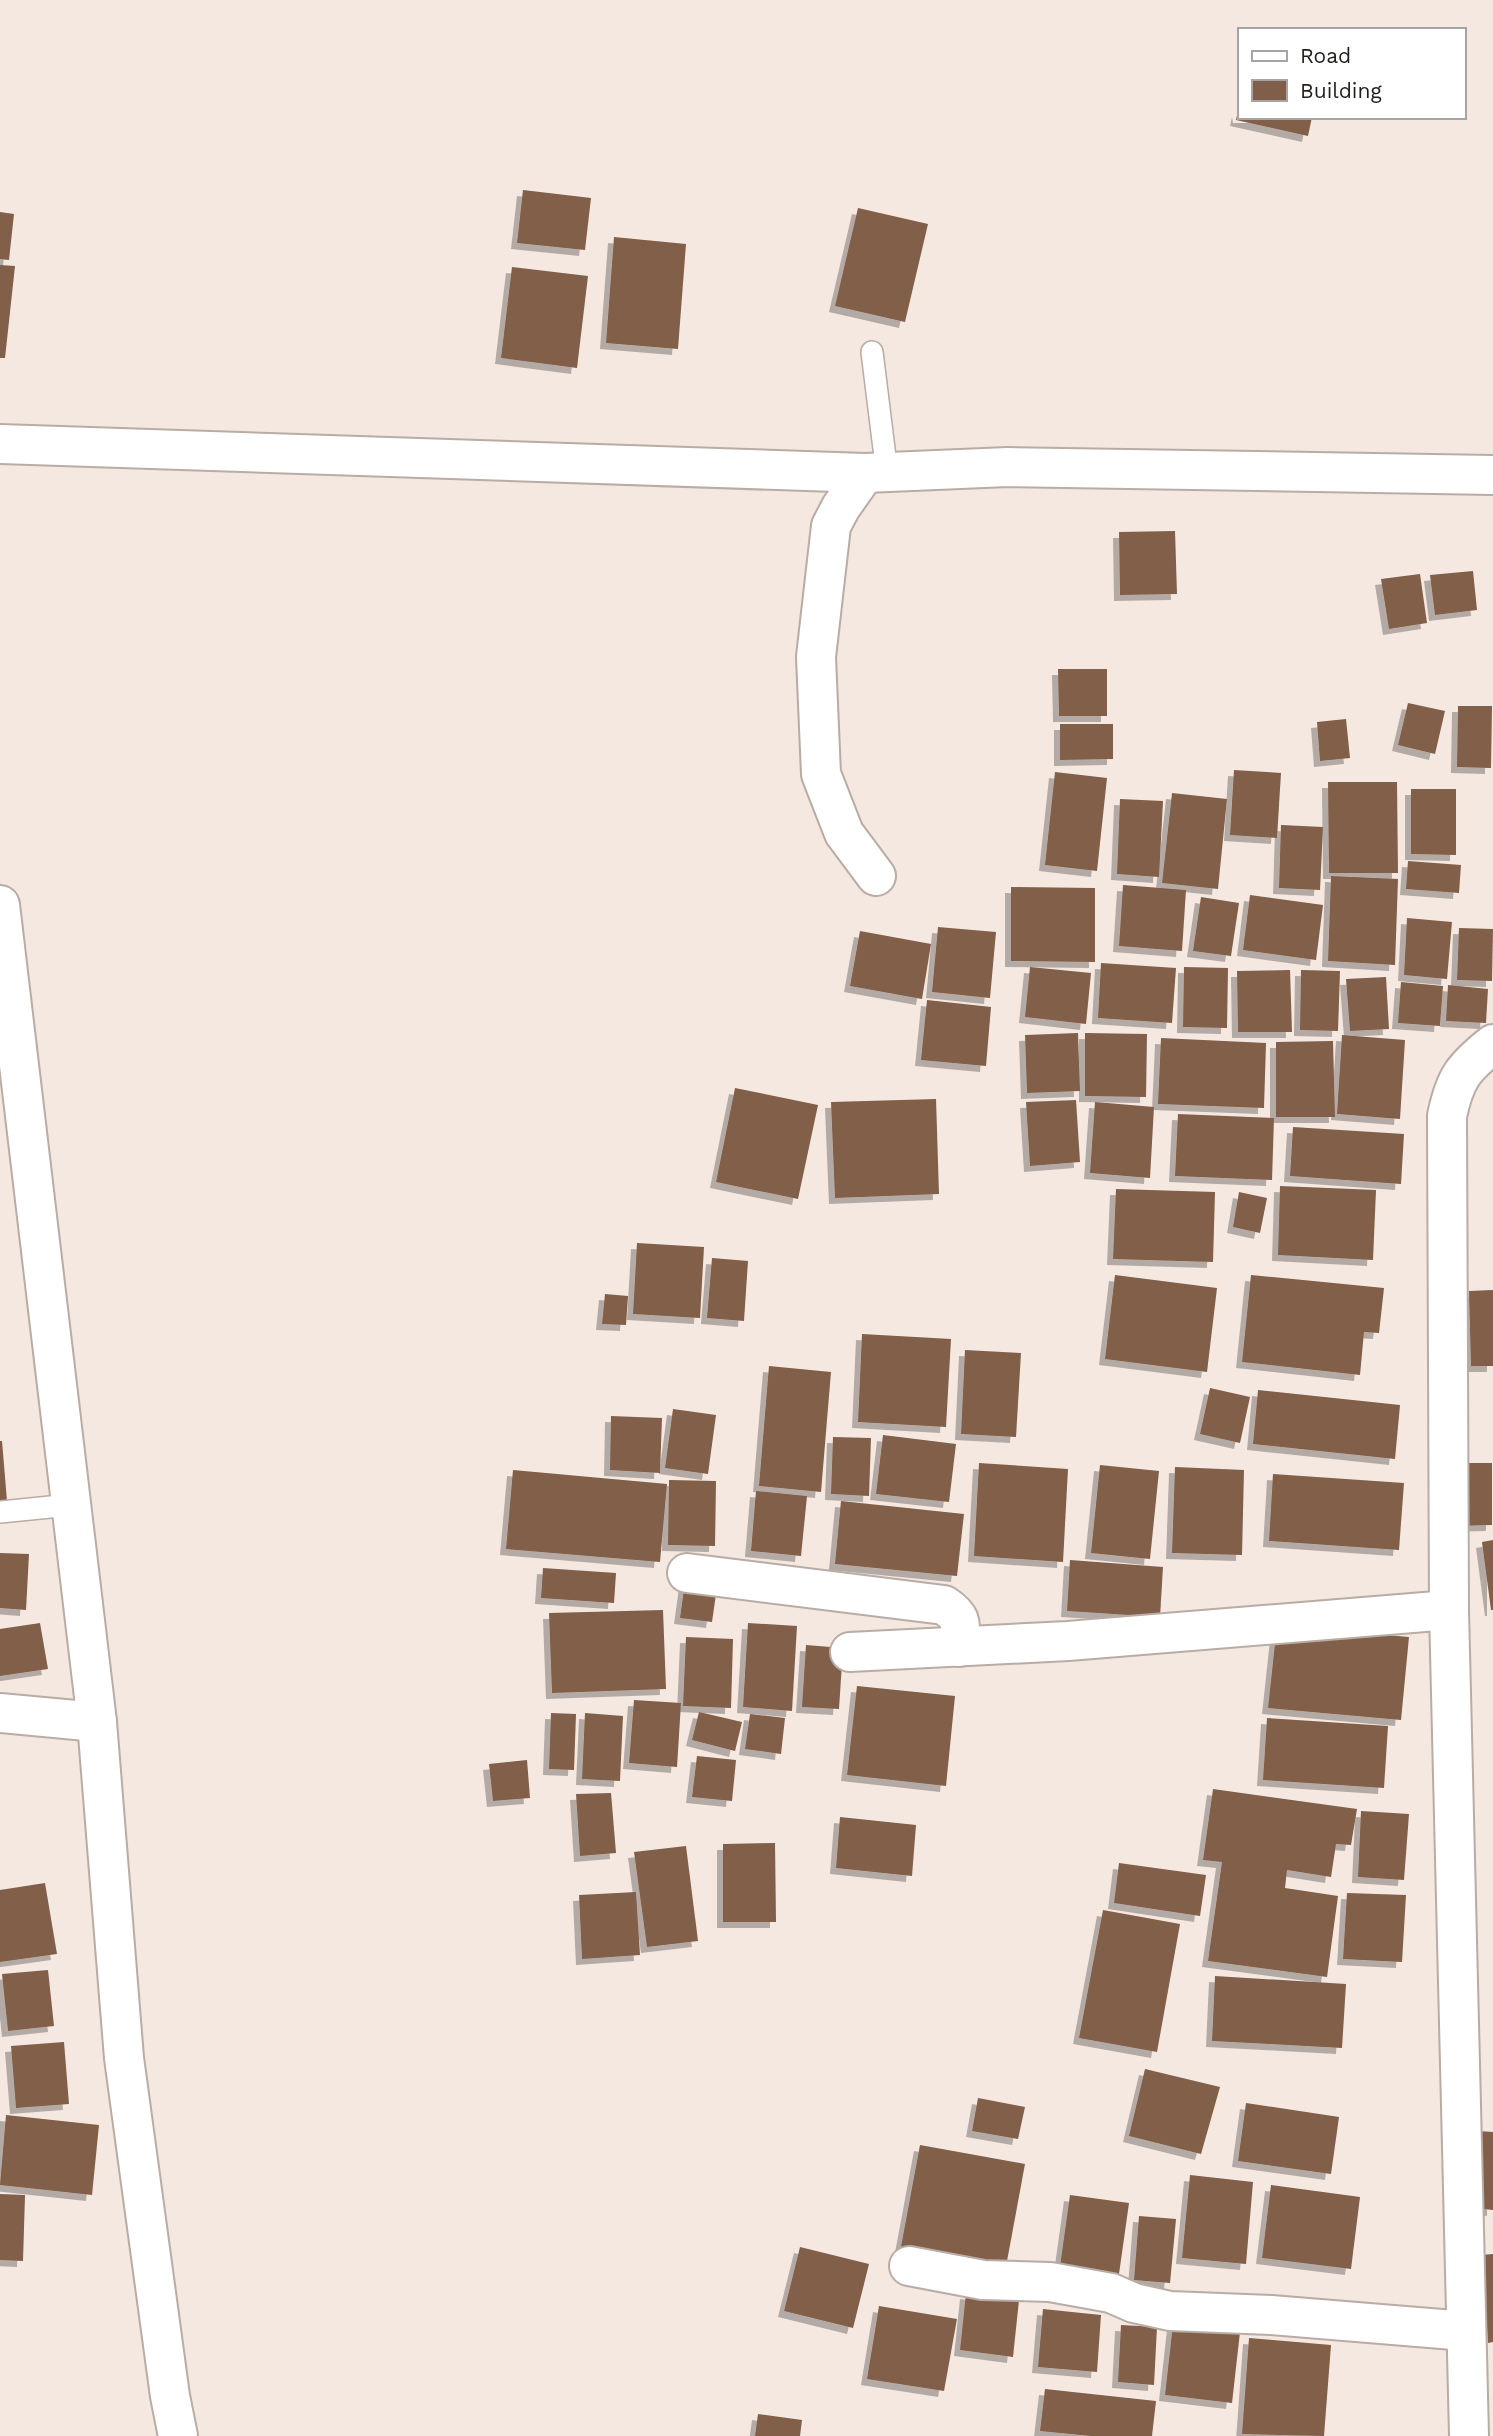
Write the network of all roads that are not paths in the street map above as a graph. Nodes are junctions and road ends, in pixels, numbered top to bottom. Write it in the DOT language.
graph roads {
  1 [pos="872,352"];
  2 [pos="0,444"];
  3 [pos="876,473"];
  4 [pos="1493,475"];
  5 [pos="876,876"];
  6 [pos="0,905"];
  7 [pos="1493,1044"];
  8 [pos="70,1505"];
  9 [pos="0,1512"];
  10 [pos="687,1573"];
  11 [pos="1449,1609"];
  12 [pos="959,1647"];
  13 [pos="850,1652"];
  14 [pos="0,1713"];
  15 [pos="97,1722"];
  16 [pos="909,2266"];
  17 [pos="1466,2331"];
  18 [pos="178,2436"];
  19 [pos="1469,2436"];
  1 -- 3 [label="lane"];
  2 -- 3 [label="street"];
  3 -- 4 [label="street"];
  3 -- 5 [label="street"];
  6 -- 8 [label="street"];
  7 -- 11 [label="street"];
  8 -- 9 [label="lane"];
  8 -- 15 [label="street"];
  10 -- 12 [label="street"];
  11 -- 12 [label="street"];
  11 -- 17 [label="street"];
  12 -- 13 [label="street"];
  14 -- 15 [label="street"];
  15 -- 18 [label="street"];
  16 -- 17 [label="street"];
  17 -- 19 [label="street"];
}
